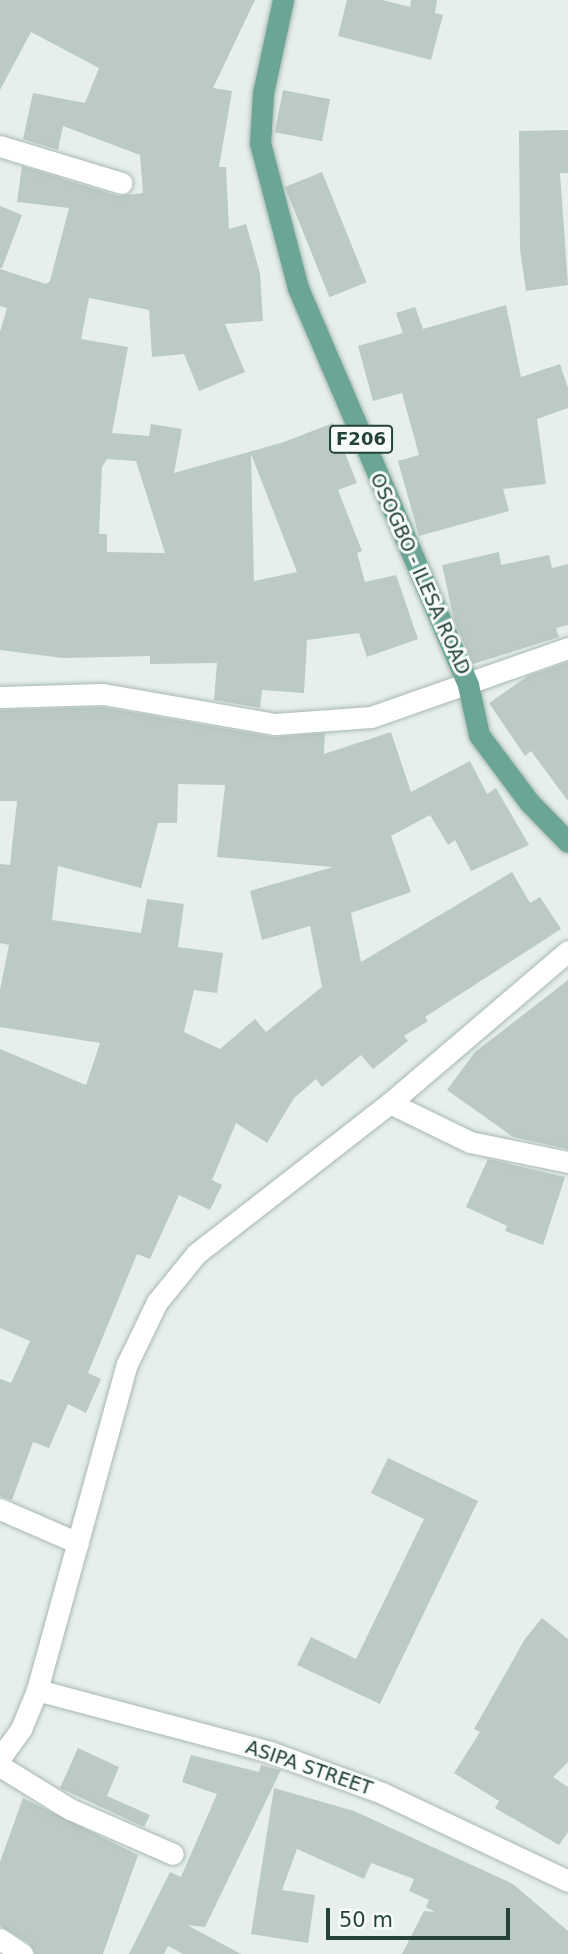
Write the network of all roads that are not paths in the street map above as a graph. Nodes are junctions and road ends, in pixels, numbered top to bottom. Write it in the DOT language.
graph roads {
  1 [pos="283,0"];
  2 [pos="0,146"];
  3 [pos="122,183"];
  4 [pos="568,648"];
  5 [pos="468,685"];
  6 [pos="0,697"];
  7 [pos="568,842"];
  8 [pos="568,951"];
  9 [pos="390,1103"];
  10 [pos="568,1162"];
  11 [pos="0,1509"];
  12 [pos="78,1543"];
  13 [pos="37,1690"];
  14 [pos="0,1758"];
  15 [pos="0,1766"];
  16 [pos="173,1854"];
  17 [pos="568,1881"];
  18 [pos="0,1939"];
  19 [pos="23,1954"];
  1 -- 5 [label="main road, OSOGBO - ILESA ROAD / F206"];
  2 -- 3 [label="street"];
  4 -- 5 [label="street"];
  5 -- 6 [label="street"];
  5 -- 7 [label="main road, OSOGBO - ILESA ROAD / F206"];
  8 -- 9 [label="street"];
  9 -- 10 [label="street"];
  9 -- 12 [label="street"];
  11 -- 12 [label="street"];
  12 -- 13 [label="street"];
  13 -- 14 [label="street"];
  13 -- 17 [label="street, ASIPA STREET"];
  15 -- 16 [label="street"];
  18 -- 19 [label="street"];
}
